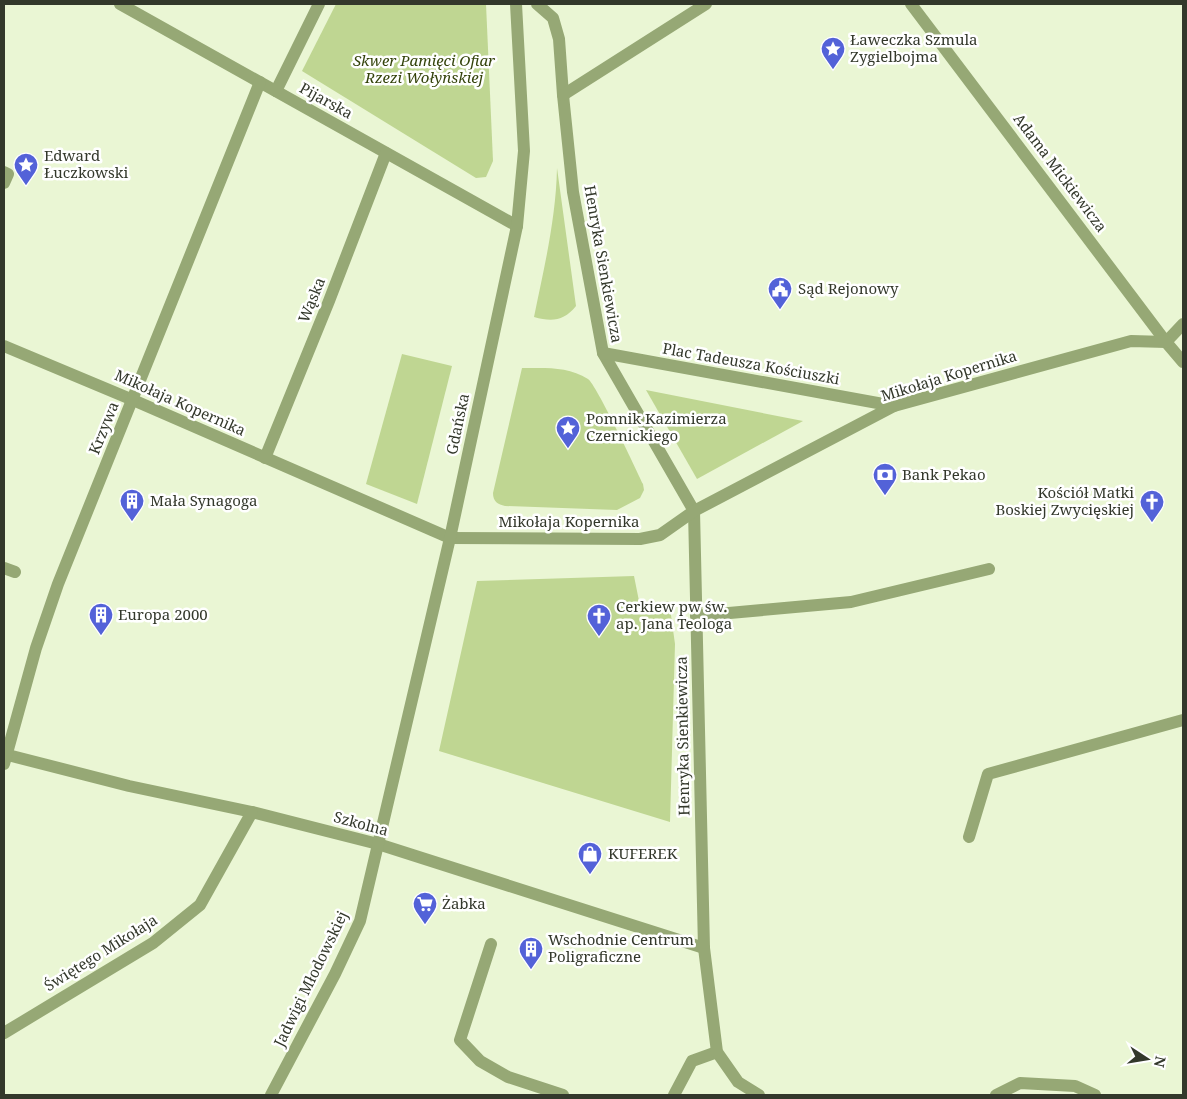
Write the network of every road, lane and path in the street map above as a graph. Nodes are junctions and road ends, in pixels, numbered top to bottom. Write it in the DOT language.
graph roads {
  1 [pos="120,4"];
  2 [pos="319,4"];
  3 [pos="516,4"];
  4 [pos="537,4"];
  5 [pos="706,4"];
  6 [pos="911,4"];
  7 [pos="260,82"];
  8 [pos="276,91"];
  9 [pos="563,95"];
  10 [pos="386,153"];
  11 [pos="4,172"];
  12 [pos="4,183"];
  13 [pos="516,226"];
  14 [pos="1183,324"];
  15 [pos="1166,342"];
  16 [pos="4,346"];
  17 [pos="603,353"];
  18 [pos="1183,362"];
  19 [pos="133,400"];
  20 [pos="894,406"];
  21 [pos="266,458"];
  22 [pos="694,511"];
  23 [pos="450,538"];
  24 [pos="989,569"];
  25 [pos="696,616"];
  26 [pos="1183,720"];
  27 [pos="5,758"];
  28 [pos="252,812"];
  29 [pos="969,838"];
  30 [pos="378,844"];
  31 [pos="491,944"];
  32 [pos="704,948"];
  33 [pos="4,1034"];
  34 [pos="717,1052"];
  35 [pos="271,1095"];
  36 [pos="564,1095"];
  37 [pos="674,1095"];
  38 [pos="759,1095"];
  39 [pos="996,1095"];
  40 [pos="1094,1095"];
  1 -- 7 [label="street, Pijarska"];
  2 -- 8 [label="street"];
  3 -- 13 [label="street, Gdańska"];
  4 -- 9 [label="street, Henryka Sienkiewicza"];
  5 -- 9 [label="street"];
  6 -- 15 [label="street, Adama Mickiewicza"];
  7 -- 8 [label="street, Pijarska"];
  7 -- 19 [label="street, Krzywa"];
  8 -- 10 [label="street, Pijarska"];
  9 -- 17 [label="street, Henryka Sienkiewicza"];
  10 -- 13 [label="street, Pijarska"];
  10 -- 21 [label="street, Wąska"];
  11 -- 12 [label="street"];
  13 -- 23 [label="street, Gdańska"];
  14 -- 15 [label="street"];
  15 -- 18 [label="street, Adama Mickiewicza"];
  15 -- 20 [label="street, Mikołaja Kopernika"];
  16 -- 19 [label="street, Mikołaja Kopernika"];
  17 -- 20 [label="street, Plac Tadeusza Kościuszki"];
  17 -- 22 [label="street, Henryka Sienkiewicza"];
  19 -- 21 [label="street, Mikołaja Kopernika"];
  19 -- 27 [label="street, Krzywa"];
  20 -- 22 [label="street, Mikołaja Kopernika"];
  21 -- 23 [label="street, Mikołaja Kopernika"];
  22 -- 23 [label="street, Mikołaja Kopernika"];
  22 -- 25 [label="street, Henryka Sienkiewicza"];
  23 -- 30 [label="street, Gdańska"];
  24 -- 25 [label="street"];
  25 -- 32 [label="street, Henryka Sienkiewicza"];
  26 -- 29 [label="street"];
  27 -- 28 [label="street, Szkolna"];
  28 -- 30 [label="street, Szkolna"];
  28 -- 33 [label="street, Świętego Mikołaja"];
  30 -- 32 [label="street, Szkolna"];
  30 -- 35 [label="street, Jadwigi Młodowskiej"];
  31 -- 36 [label="street"];
  32 -- 34 [label="street, Henryka Sienkiewicza"];
  34 -- 37 [label="street"];
  34 -- 38 [label="street, Henryka Sienkiewicza"];
  39 -- 40 [label="street"];
}
